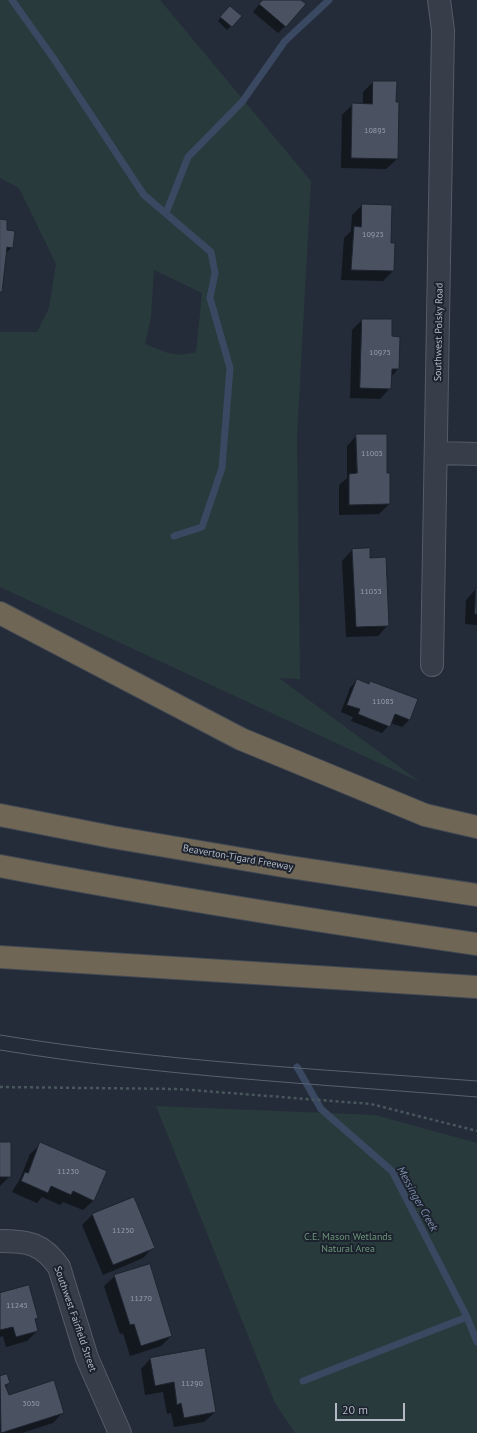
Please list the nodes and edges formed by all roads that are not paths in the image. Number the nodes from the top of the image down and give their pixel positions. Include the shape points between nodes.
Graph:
1 (438, 0) edge
2 (437, 453) junction
3 (477, 454) edge
4 (0, 613) edge
5 (432, 665) dead end
6 (0, 815) edge
7 (477, 828) edge
8 (0, 866) edge
9 (477, 895) edge
10 (477, 944) edge
11 (0, 957) edge
12 (477, 987) edge
13 (0, 1241) edge
14 (120, 1433) edge

1 - 2 street, Southwest Polsky Road via 443,30
2 - 3 street
2 - 5 street, Southwest Polsky Road
4 - 7 highway via 241,739 425,815
6 - 9 highway, Beaverton-Tigard Freeway via 283,866
8 - 10 highway via 114,888
11 - 12 highway
13 - 14 street, Southwest Fairfield Street via 21,1241 42,1248 59,1267 87,1358

